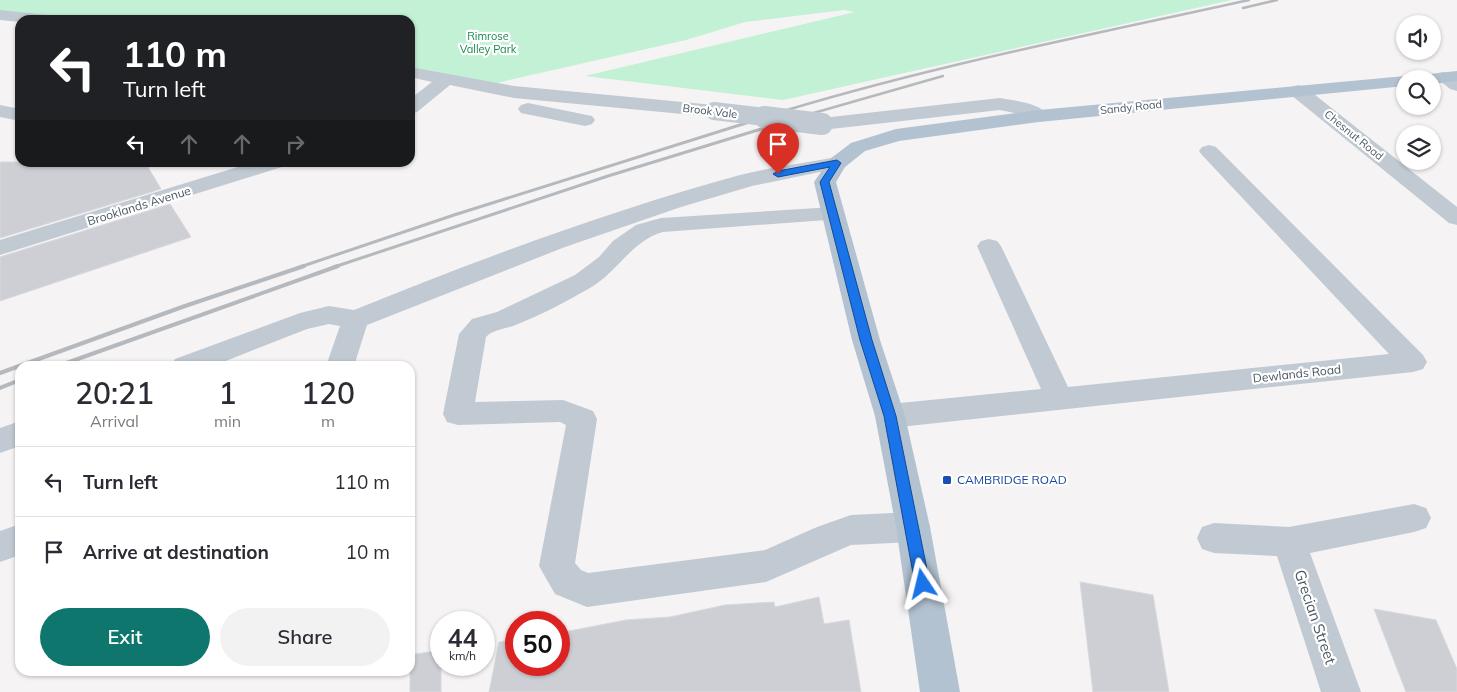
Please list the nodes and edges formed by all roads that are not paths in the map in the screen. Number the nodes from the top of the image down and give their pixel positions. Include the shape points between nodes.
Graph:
1 (0, 15) edge
2 (15, 17) edge
3 (415, 73) edge
4 (447, 79) junction
5 (1396, 82) edge
6 (483, 86) junction
7 (1298, 91) junction
8 (415, 104) edge
9 (0, 111) edge
10 (15, 114) edge
11 (1039, 116) junction
12 (585, 120) dead end
13 (1209, 151) dead end
14 (848, 155) junction
15 (253, 167) edge
16 (833, 214) junction
17 (1457, 218) edge
18 (989, 246) dead end
19 (0, 248) edge
20 (356, 319) junction
21 (198, 361) edge
22 (342, 361) edge
23 (1059, 398) junction
24 (890, 416) junction
25 (15, 435) edge
26 (0, 441) edge
27 (1414, 518) dead end
28 (913, 527) junction
29 (1214, 538) dead end
30 (15, 541) edge
31 (1289, 542) junction
32 (0, 548) edge
33 (933, 681) edge
34 (1341, 692) edge

1 - 2 street
3 - 4 street, Brook Vale
4 - 6 street, Brook Vale
4 - 8 street
5 - 7 main road, Sandy Road
6 - 11 street, Brook Vale, bridge via 514,92 822,124 1000,104 1025,109
6 - 12 street via 475,98
7 - 11 main road, Sandy Road
7 - 17 street, Chesnut Road
9 - 10 street
11 - 14 main road, Sandy Road via 896,136
13 - 23 street, Dewlands Road via 1413,362
14 - 16 main road via 825,182
14 - 20 street via 673,202 557,242
15 - 19 street, Brooklands Avenue
16 - 24 main road
16 - 28 street via 661,225 644,230 621,246 608,262 584,281 506,319 481,326 473,334 458,414 562,411 582,419 557,566 568,582 587,590 766,566 816,542 853,530
18 - 23 street
20 - 21 street via 329,315 300,322
20 - 22 street
23 - 24 street, Dewlands Road
24 - 28 main road
25 - 26 street
27 - 31 street
28 - 33 main road
29 - 31 street
30 - 32 street
31 - 34 street, Grecian Street

